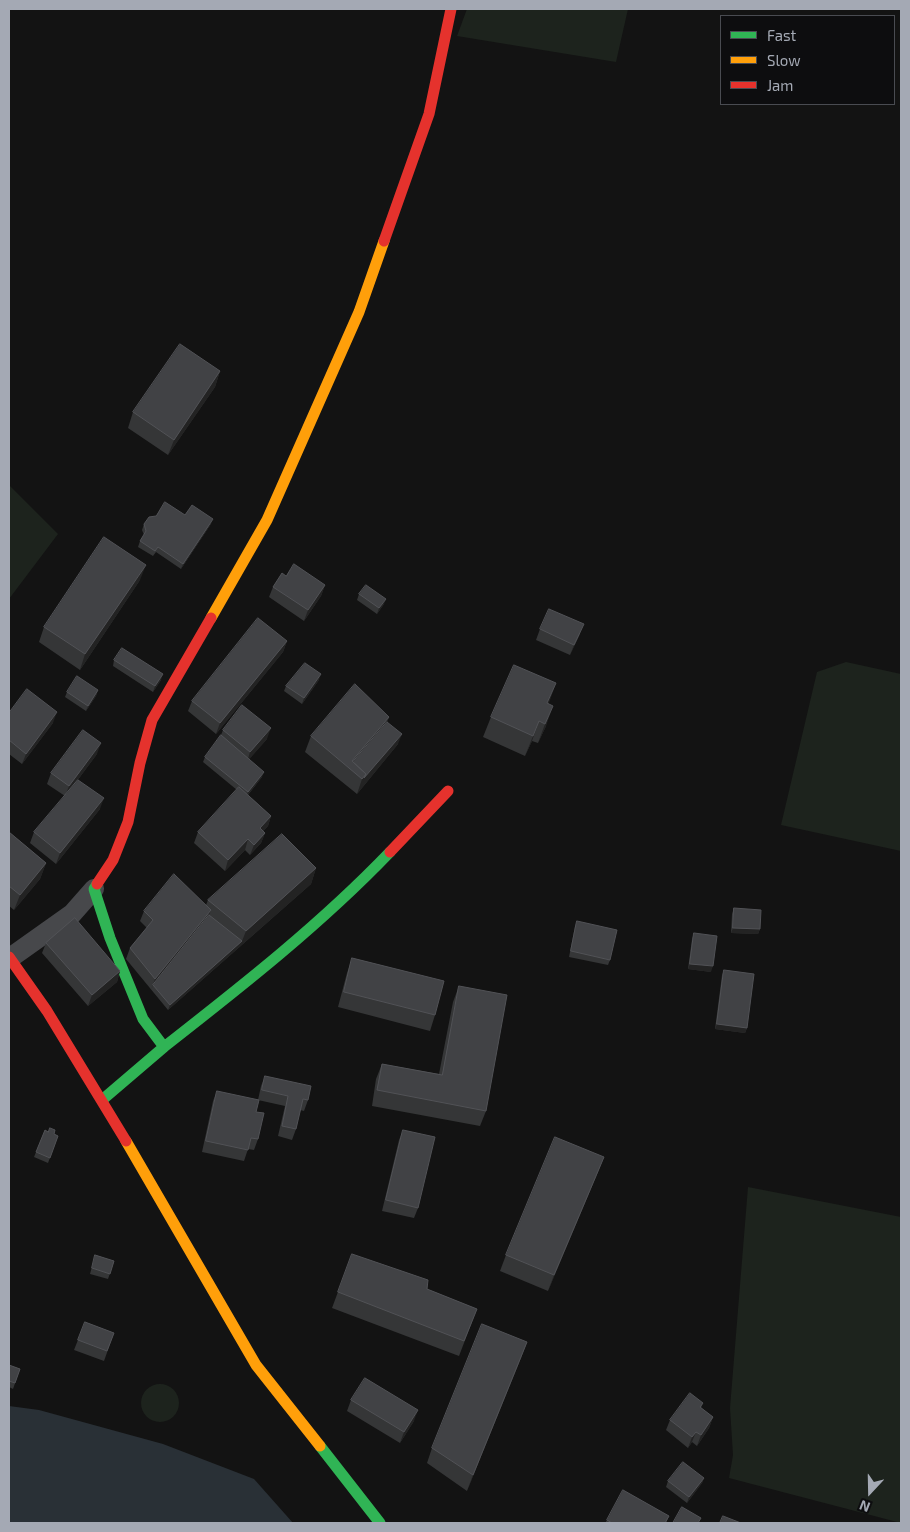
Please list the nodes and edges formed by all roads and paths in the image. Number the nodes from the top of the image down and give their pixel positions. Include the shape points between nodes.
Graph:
1 (451, 9) edge
2 (448, 791) dead end
3 (94, 889) junction
4 (10, 957) edge
5 (164, 1047) junction
6 (102, 1100) junction
7 (380, 1523) edge

1 - 3 street via 429,114 359,312 267,520 152,720 128,822 113,860
2 - 5 street via 351,893
3 - 4 street via 72,914
3 - 5 street via 143,1019
4 - 6 street
5 - 6 street
6 - 7 street via 256,1365

